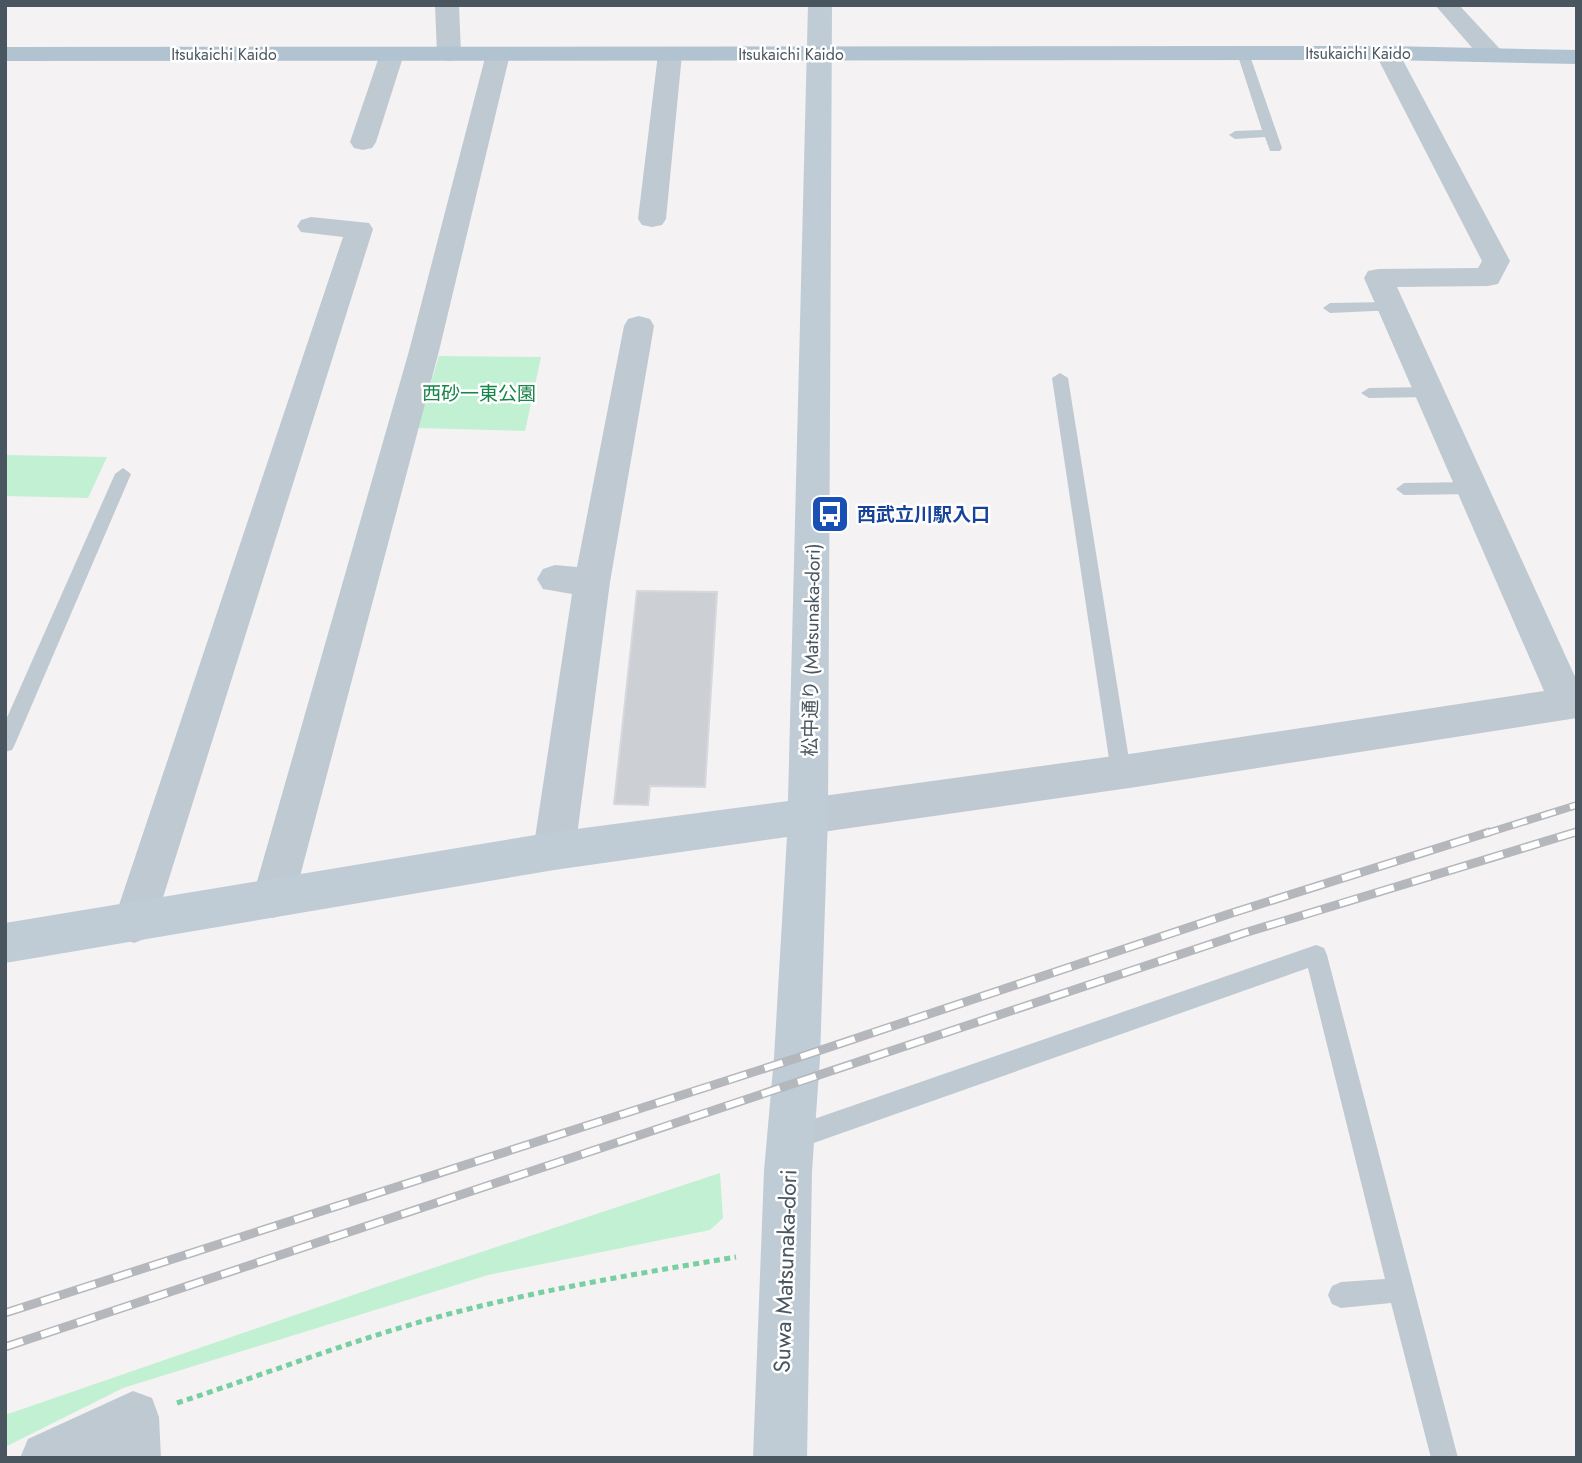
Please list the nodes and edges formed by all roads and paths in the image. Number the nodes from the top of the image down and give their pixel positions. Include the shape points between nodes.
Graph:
1 (447, 5) edge
2 (820, 5) edge
3 (1446, 5) edge
4 (1387, 53) junction
5 (1490, 53) junction
6 (5, 54) edge
7 (393, 54) junction
8 (449, 54) junction
9 (498, 54) junction
10 (670, 54) junction
11 (821, 54) junction
12 (1243, 54) junction
13 (1577, 57) edge
14 (1270, 133) junction
15 (1235, 135) dead end
16 (363, 142) dead end
17 (1275, 148) dead end
18 (652, 219) dead end
19 (311, 226) dead end
20 (1391, 307) junction
21 (1330, 309) dead end
22 (628, 344) dead end
23 (1059, 378) dead end
24 (1429, 392) junction
25 (1369, 393) dead end
26 (122, 474) dead end
27 (1472, 488) junction
28 (1404, 489) dead end
29 (555, 579) dead end
30 (592, 582) junction
31 (1573, 703) edge
32 (5, 744) edge
33 (1121, 772) junction
34 (808, 816) junction
35 (554, 851) junction
36 (273, 899) junction
37 (134, 923) junction
38 (5, 943) edge
39 (794, 1085) joint
40 (790, 1139) junction
41 (747, 1256) dead end
42 (1400, 1290) junction
43 (1341, 1295) dead end
44 (133, 1438) edge
45 (47, 1458) edge
46 (780, 1458) edge
47 (1445, 1458) edge

1 - 8 street
2 - 11 street, 松中通り (Matsunaka-dori)
3 - 5 street
4 - 5 main road, Itsukaichi Kaido
4 - 12 main road, Itsukaichi Kaido
4 - 20 street via 1496,261 1488,277 1378,278
5 - 13 main road, Itsukaichi Kaido
6 - 7 main road, Itsukaichi Kaido
7 - 8 main road, Itsukaichi Kaido
7 - 16 street
8 - 9 main road, Itsukaichi Kaido
9 - 10 main road, Itsukaichi Kaido
9 - 36 street via 424,351
10 - 11 main road, Itsukaichi Kaido
10 - 18 street
11 - 12 main road, Itsukaichi Kaido
11 - 34 street, 松中通り (Matsunaka-dori)
12 - 14 lane
14 - 15 lane
14 - 17 lane
19 - 37 street via 359,229
20 - 21 lane
20 - 24 street
22 - 30 street
23 - 33 lane
24 - 25 lane
24 - 27 street
26 - 32 lane
27 - 28 lane
27 - 31 street
29 - 30 street
30 - 35 street
31 - 33 street
33 - 34 street
34 - 35 street
34 - 39 street, 松中通り (Matsunaka-dori)
35 - 36 street
36 - 37 street
37 - 38 street
39 - 40 street, Suwa Matsunaka-dori
40 - 42 lane via 1316,955
40 - 46 street, Suwa Matsunaka-dori
41 - 44 path via 561,1287 433,1318 329,1350
42 - 43 lane
42 - 47 lane
44 - 45 street

